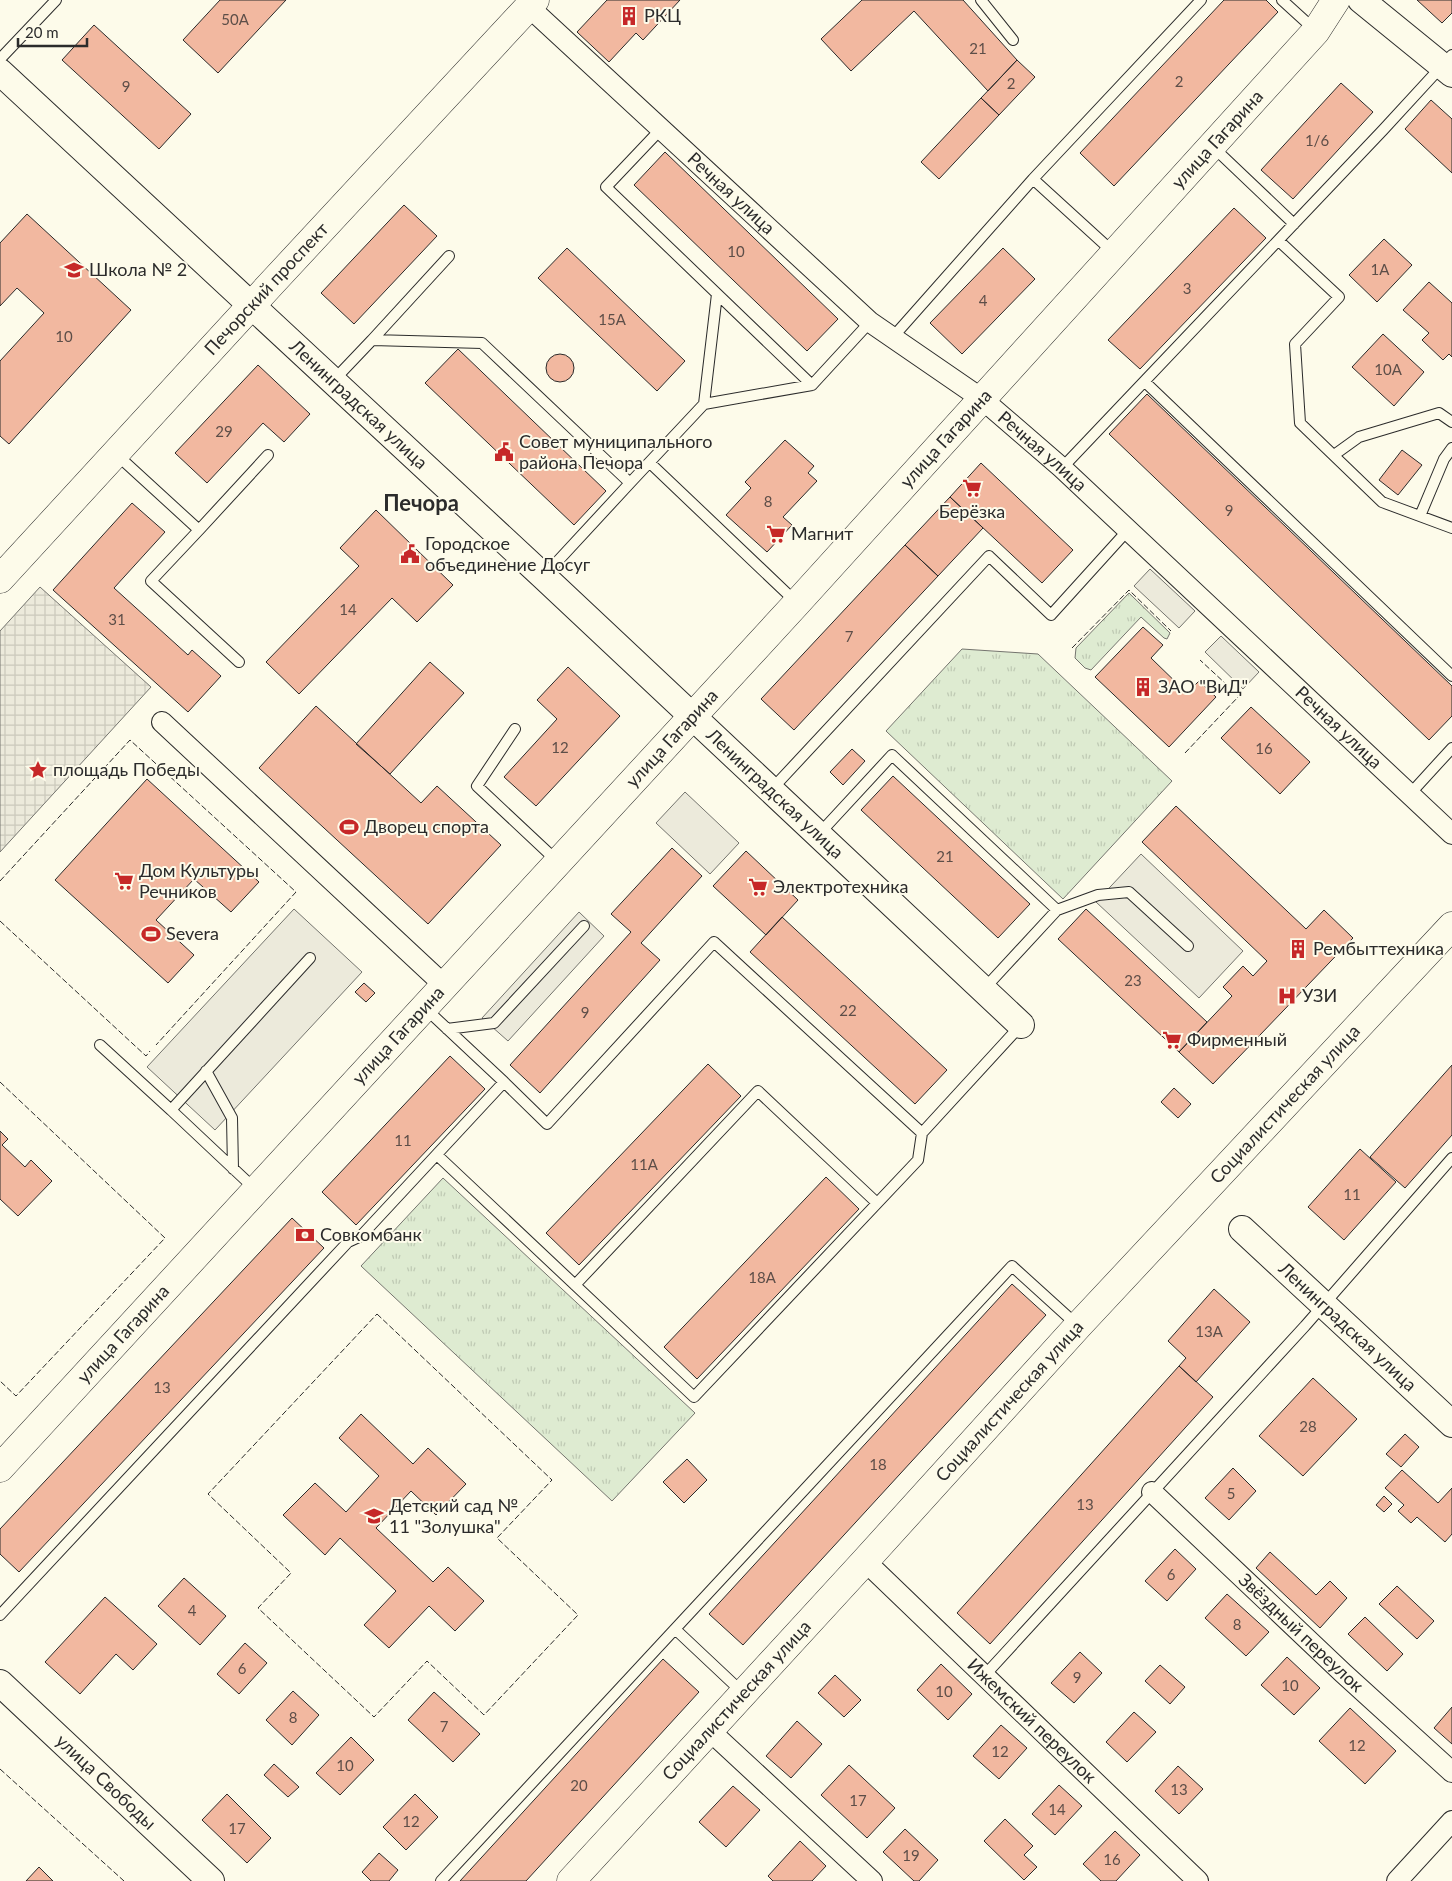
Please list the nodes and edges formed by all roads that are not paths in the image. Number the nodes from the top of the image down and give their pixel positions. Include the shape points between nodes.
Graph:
1 (56, 0) edge
2 (981, 0) edge
3 (1201, 0) edge
4 (1282, 0) edge
5 (1336, 0) edge
6 (1361, 0) edge
7 (532, 3) edge
8 (1316, 32) junction
9 (1013, 40) dead end
10 (0, 59) edge
11 (1449, 65) edge
12 (0, 72) edge
13 (662, 129) junction
14 (1212, 146) junction
15 (1033, 179) junction
16 (1294, 224) junction
17 (1279, 241) junction
18 (1114, 254) junction
19 (449, 256) dead end
20 (717, 294) junction
21 (252, 305) junction
22 (870, 322) junction
23 (893, 337) junction
24 (372, 340) junction
25 (334, 381) junction
26 (1145, 382) junction
27 (812, 385) junction
28 (982, 399) junction
29 (704, 404) junction
30 (1452, 422) edge
31 (1452, 448) edge
32 (115, 453) junction
33 (268, 455) dead end
34 (1334, 455) junction
35 (650, 463) junction
36 (1062, 468) junction
37 (630, 483) junction
38 (1420, 516) junction
39 (1452, 528) edge
40 (199, 530) junction
41 (1128, 530) junction
42 (544, 577) junction
43 (0, 580) edge
44 (797, 603) junction
45 (239, 662) dead end
46 (1452, 676) edge
47 (692, 716) junction
48 (162, 722) dead end
49 (515, 729) dead end
50 (1452, 748) edge
51 (771, 790) junction
52 (1410, 794) junction
53 (1452, 834) edge
54 (818, 835) junction
55 (558, 862) junction
56 (1057, 910) junction
57 (584, 926) dead end
58 (1452, 926) edge
59 (1188, 946) dead end
60 (310, 958) dead end
61 (444, 985) junction
62 (983, 990) junction
63 (424, 1007) junction
64 (1021, 1025) joint
65 (447, 1029) junction
66 (100, 1045) dead end
67 (206, 1071) junction
68 (504, 1082) junction
69 (171, 1110) junction
70 (922, 1133) junction
71 (437, 1155) junction
72 (1452, 1158) edge
73 (233, 1169) junction
74 (256, 1190) junction
75 (877, 1203) junction
76 (1242, 1229) dead end
77 (575, 1284) junction
78 (1324, 1304) junction
79 (1078, 1326) junction
80 (1452, 1424) edge
81 (0, 1468) edge
82 (1152, 1492) junction
83 (865, 1561) junction
84 (0, 1615) edge
85 (675, 1629) junction
86 (985, 1674) junction
87 (0, 1683) edge
88 (743, 1693) junction
89 (709, 1730) junction
90 (1452, 1772) edge
91 (1452, 1821) edge
92 (211, 1881) edge
93 (442, 1881) edge
94 (571, 1881) edge
95 (872, 1881) edge
96 (1198, 1881) edge
97 (1397, 1881) edge

1 - 10 lane
2 - 9 lane
3 - 15 lane
4 - 8 lane
5 - 8 main road, улица Гагарина
6 - 11 street
7 - 13 street, Речная улица
7 - 21 main road, Печорский проспект
8 - 14 main road, улица Гагарина
11 - 16 lane
12 - 21 street, Ленинградская улица
13 - 20 lane via 606,187
13 - 22 street, Речная улица
14 - 16 lane
14 - 18 main road, улица Гагарина
15 - 18 lane
15 - 23 lane
16 - 17 lane
17 - 26 lane
17 - 34 lane via 1339,297 1295,344 1300,423
18 - 28 main road, улица Гагарина
19 - 24 lane
20 - 27 lane
20 - 29 lane
21 - 25 street, Ленинградская улица
21 - 32 main road, Печорский проспект
22 - 23 street, Речная улица
22 - 27 lane
23 - 28 street, Речная улица
24 - 25 lane
24 - 37 lane via 482,343
25 - 42 street, Ленинградская улица
26 - 36 lane
26 - 46 lane
27 - 29 lane
28 - 36 street, Речная улица
28 - 44 main road, улица Гагарина
29 - 35 lane
30 - 34 lane via 1439,413 1359,437
31 - 38 lane via 1444,459
32 - 40 lane
32 - 43 main road, Печорский проспект
33 - 40 lane
34 - 38 lane via 1382,502
35 - 37 lane
35 - 44 lane
36 - 41 street, Речная улица
37 - 42 lane
38 - 39 lane
40 - 45 lane via 151,581
41 - 51 lane via 1051,615 989,556
41 - 52 street, Речная улица
42 - 47 street, Ленинградская улица
44 - 47 main road, улица Гагарина
47 - 51 street, Ленинградская улица
47 - 55 main road, улица Гагарина
48 - 61 street
49 - 55 lane via 477,786
50 - 52 lane
51 - 54 street, Ленинградская улица
52 - 53 street, Речная улица
54 - 56 lane via 892,755
54 - 62 street, Ленинградская улица
55 - 61 main road, улица Гагарина
56 - 59 lane via 1098,895 1129,892
56 - 62 lane
57 - 65 lane via 494,1023
58 - 79 main road, Социалистическая улица
60 - 67 lane
61 - 63 main road, улица Гагарина
62 - 64 street, Ленинградская улица
63 - 65 lane
63 - 74 main road, улица Гагарина
64 - 70 lane
65 - 68 lane
66 - 69 lane
67 - 69 lane
67 - 73 lane via 232,1118
68 - 70 lane via 547,1124 714,942
68 - 71 lane
69 - 73 lane
70 - 75 lane via 918,1160
71 - 77 lane
71 - 84 lane via 361,1236 348,1242
72 - 78 lane
73 - 74 lane
74 - 81 main road, улица Гагарина
75 - 77 lane via 758,1092
75 - 77 lane via 694,1397
76 - 78 street, Ленинградская улица
78 - 80 street, Ленинградская улица
78 - 82 lane
79 - 83 main road, Социалистическая улица
79 - 85 lane via 1012,1266
82 - 86 lane
82 - 90 street, Звёздный переулок
83 - 86 street, Ижемский переулок
83 - 88 main road, Социалистическая улица
85 - 88 lane
85 - 93 lane
86 - 96 street, Ижемский переулок
87 - 92 street, улица Свободы
88 - 89 main road, Социалистическая улица
89 - 94 main road, Социалистическая улица
89 - 95 street
91 - 97 street

